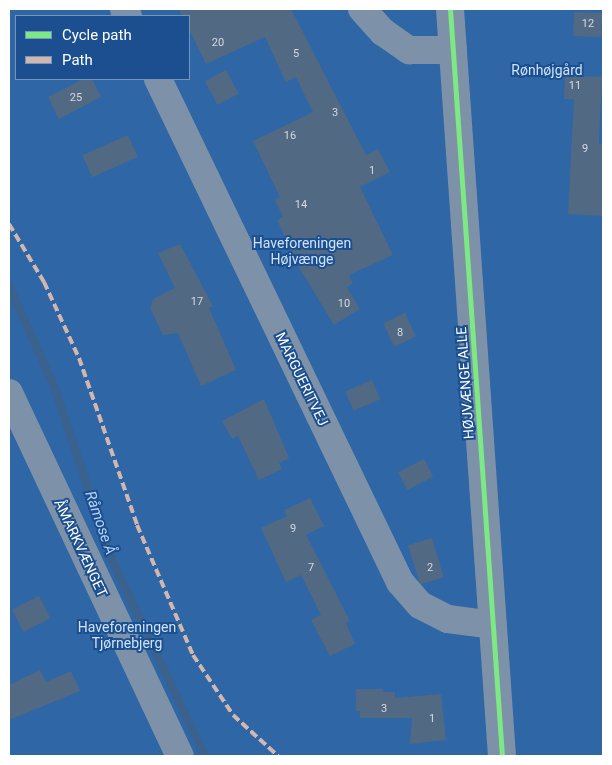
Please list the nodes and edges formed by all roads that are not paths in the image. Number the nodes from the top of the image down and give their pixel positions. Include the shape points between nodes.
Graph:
1 (362, 9) edge
2 (450, 9) edge
3 (453, 50) junction
4 (158, 80) edge
5 (9, 393) edge
6 (493, 625) junction
7 (180, 756) edge
8 (502, 756) edge

1 - 3 street via 383,32 409,50
2 - 3 street, HØJVÆNGE ALLE
3 - 6 street, HØJVÆNGE ALLE
4 - 6 street, MARGUERITVEJ via 400,582 420,605 448,619
5 - 7 street, ÅMARKVÆNGET
6 - 8 street, HØJVÆNGE ALLE

